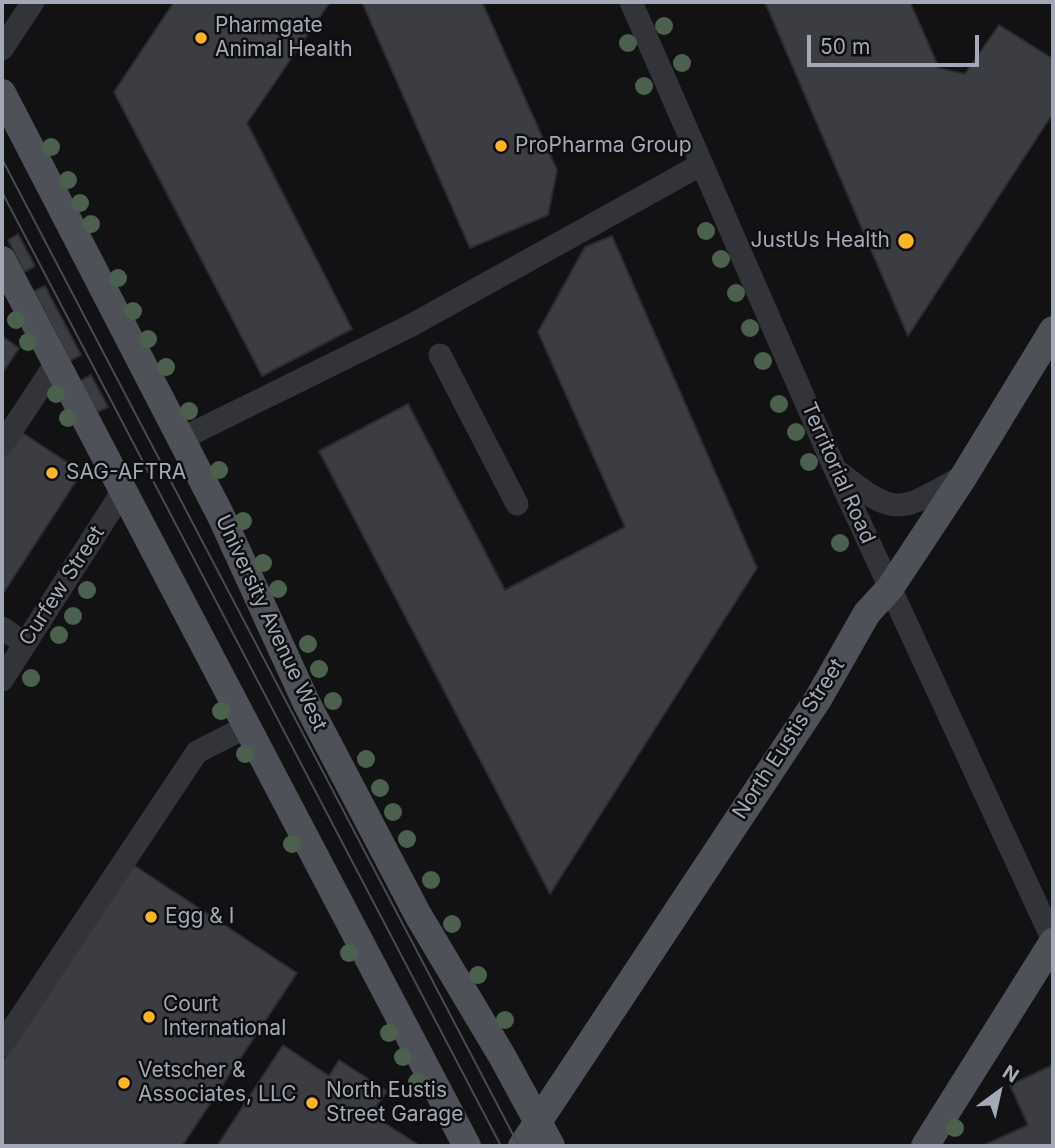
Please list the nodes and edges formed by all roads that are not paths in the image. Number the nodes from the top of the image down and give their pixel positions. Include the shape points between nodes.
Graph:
1 (33, 2) edge
2 (631, 2) edge
3 (2, 49) edge
4 (2, 93) edge
5 (702, 164) junction
6 (2, 260) edge
7 (1053, 330) edge
8 (440, 355) dead end
9 (56, 363) junction
10 (181, 439) junction
11 (2, 444) edge
12 (835, 469) junction
13 (964, 476) junction
14 (123, 491) junction
15 (517, 504) dead end
16 (890, 588) junction
17 (2, 628) edge
18 (25, 644) junction
19 (2, 680) edge
20 (246, 727) junction
21 (1053, 941) edge
22 (2, 1045) edge
23 (544, 1135) edge
24 (467, 1146) edge
25 (522, 1146) edge
26 (925, 1146) edge

1 - 3 street
2 - 5 street, Territorial Road
4 - 10 main road, University Avenue West
5 - 10 street via 410,326
5 - 12 street, Territorial Road
6 - 9 main road
7 - 13 main road, North Eustis Street
8 - 15 street
9 - 11 street
9 - 14 main road
10 - 23 main road, University Avenue West via 312,714 418,915
12 - 13 street via 876,500 898,506 910,505
12 - 16 street, Territorial Road
13 - 16 main road, North Eustis Street
14 - 18 street, Curfew Street
14 - 20 main road
16 - 21 street, Territorial Road
16 - 23 main road, North Eustis Street via 867,613 818,699
17 - 18 street
18 - 19 street, Curfew Street
20 - 22 street via 197,752
20 - 24 main road
21 - 26 main road
23 - 25 main road, North Eustis Street

